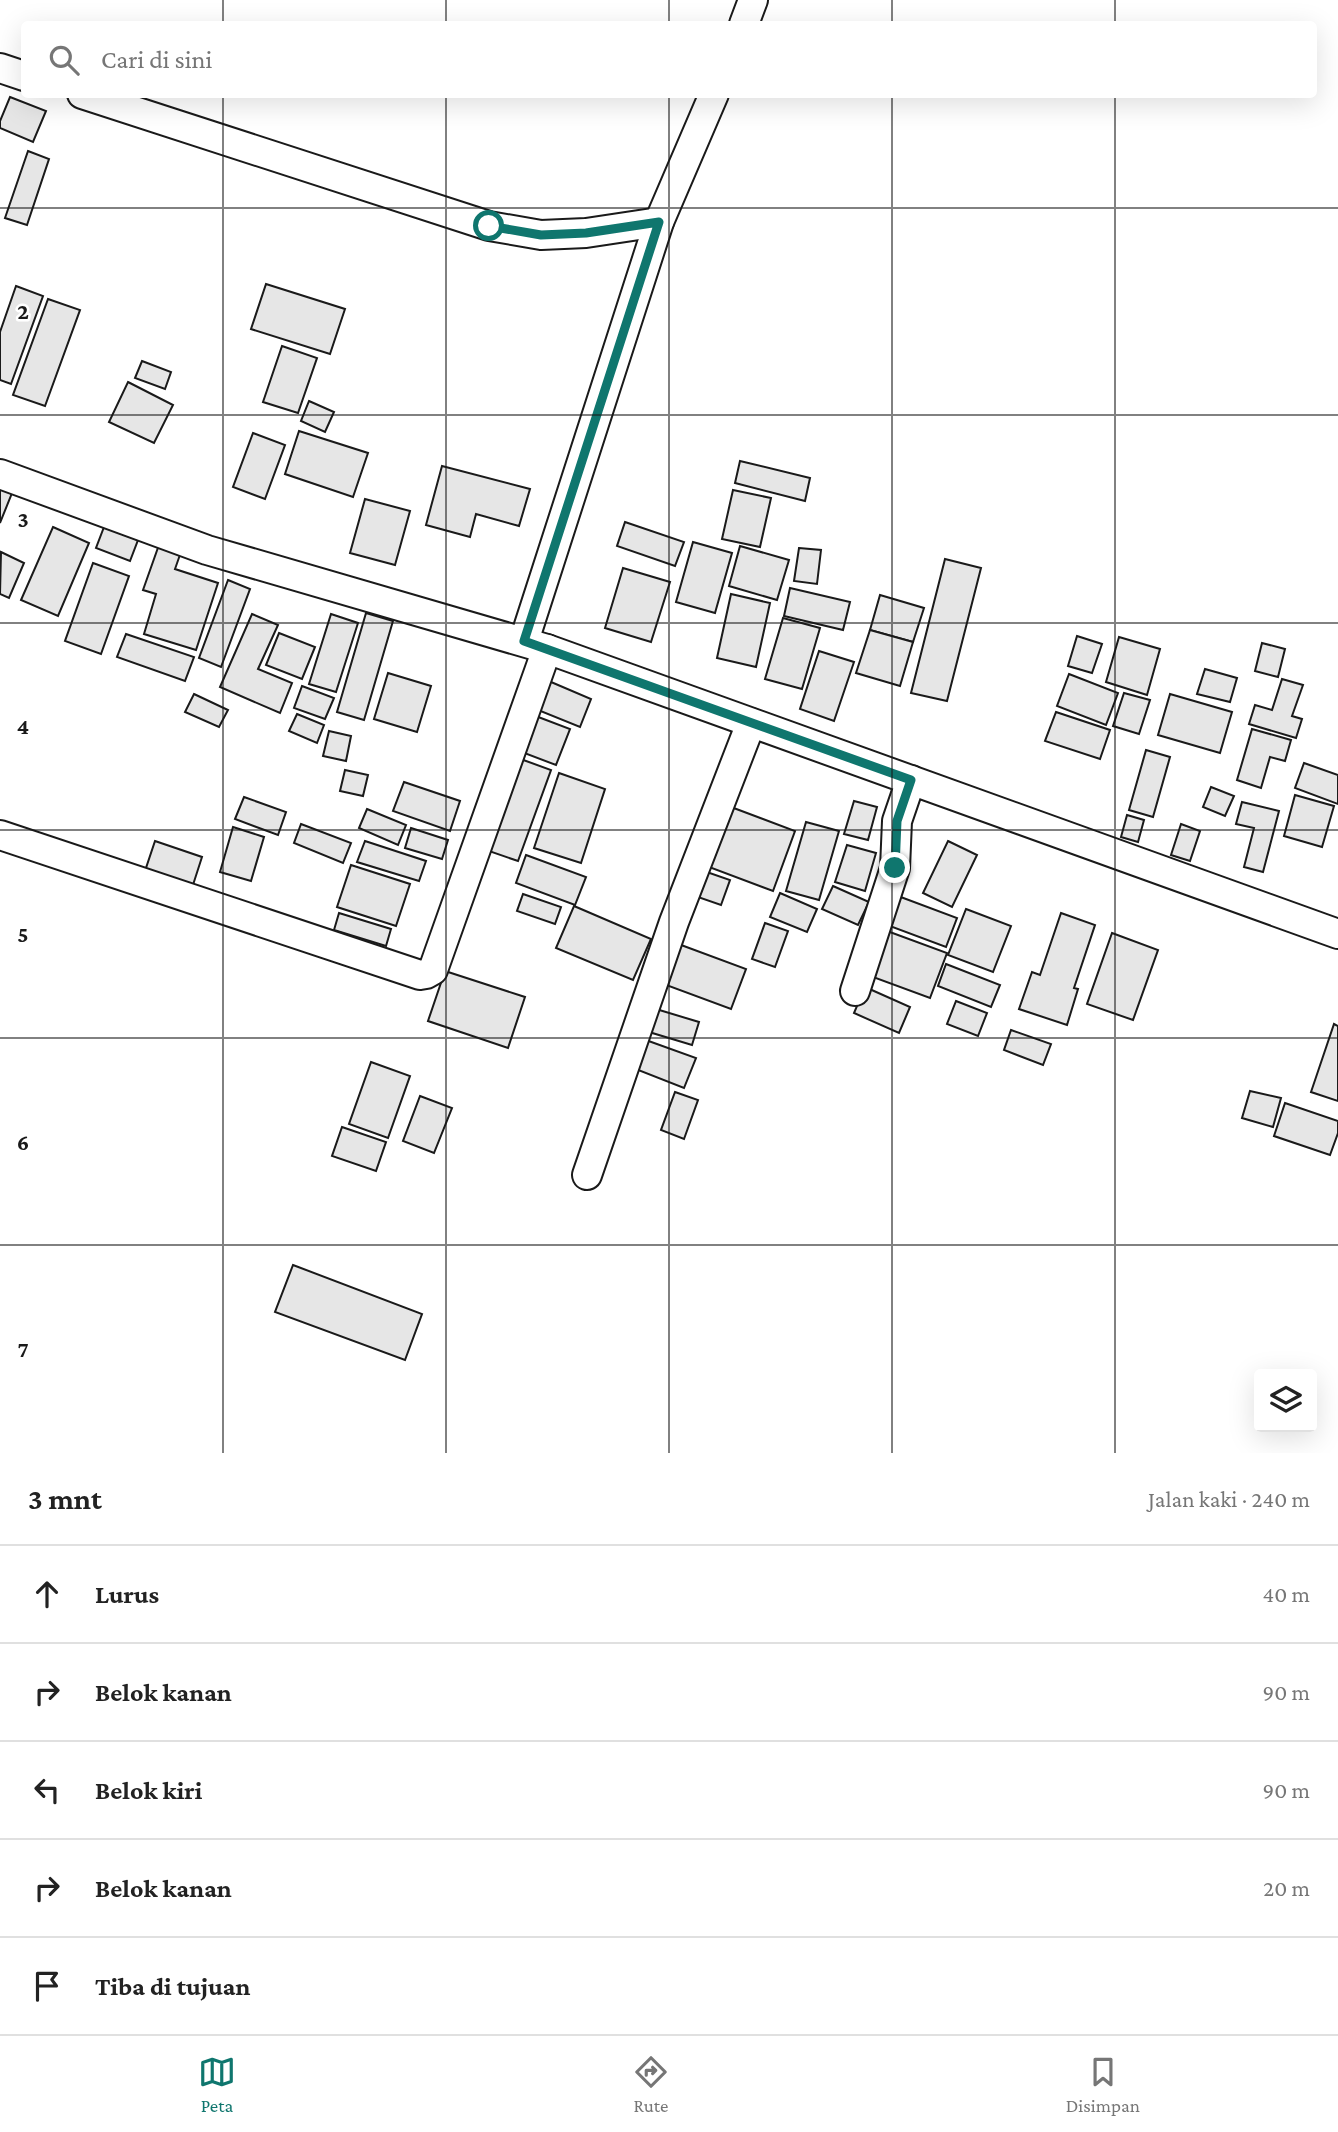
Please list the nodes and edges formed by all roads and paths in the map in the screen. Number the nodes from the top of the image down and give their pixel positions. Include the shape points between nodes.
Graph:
1 (753, 0) edge
2 (745, 21) edge
3 (0, 68) edge
4 (21, 75) edge
5 (94, 98) edge
6 (712, 98) edge
7 (659, 222) junction
8 (0, 474) edge
9 (536, 645) junction
10 (751, 723) junction
11 (911, 780) junction
12 (0, 835) edge
13 (1338, 934) edge
14 (855, 991) dead end
15 (587, 1175) dead end

1 - 2 street
3 - 4 street
5 - 7 street via 489,226 541,235
6 - 7 street
7 - 9 street
8 - 9 street via 207,550
9 - 10 street
9 - 12 street via 433,970 426,974
10 - 11 street
10 - 15 street via 674,922
11 - 13 street
11 - 14 street via 897,821 895,868

